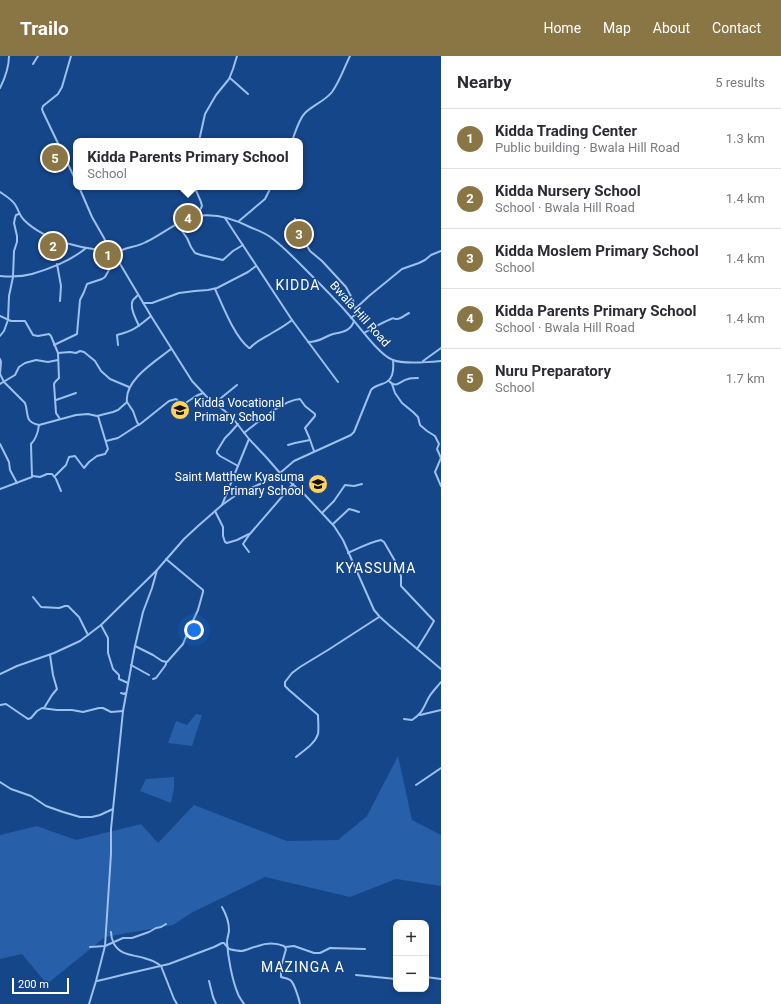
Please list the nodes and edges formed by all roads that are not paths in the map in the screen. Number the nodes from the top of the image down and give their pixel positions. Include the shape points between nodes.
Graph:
1 (9, 56) edge
2 (38, 56) edge
3 (71, 56) edge
4 (237, 56) edge
5 (350, 56) edge
6 (33, 64) dead end
7 (230, 78) junction
8 (0, 88) edge
9 (248, 94) dead end
10 (200, 138) edge
11 (293, 138) edge
12 (73, 175) edge
13 (80, 190) edge
14 (196, 190) edge
15 (270, 190) edge
16 (0, 192) edge
17 (19, 214) junction
18 (197, 216) junction
19 (224, 217) junction
20 (296, 219) dead end
21 (239, 221) junction
22 (177, 224) junction
23 (243, 245) junction
24 (86, 248) junction
25 (110, 251) junction
26 (441, 251) edge
27 (118, 260) junction
28 (58, 264) junction
29 (256, 266) junction
30 (0, 276) edge
31 (13, 277) junction
32 (214, 289) junction
33 (138, 295) junction
34 (60, 301) dead end
35 (143, 303) junction
36 (355, 308) junction
37 (409, 313) dead end
38 (0, 316) edge
39 (151, 316) junction
40 (352, 318) junction
41 (8, 320) junction
42 (292, 320) junction
43 (354, 321) junction
44 (139, 326) junction
45 (364, 333) junction
46 (0, 336) edge
47 (308, 342) junction
48 (54, 345) junction
49 (118, 346) dead end
50 (441, 348) edge
51 (171, 349) junction
52 (58, 353) junction
53 (0, 359) edge
54 (58, 360) junction
55 (392, 360) junction
56 (441, 361) edge
57 (422, 362) junction
58 (0, 374) edge
59 (418, 378) dead end
60 (389, 381) junction
61 (4, 382) junction
62 (338, 382) dead end
63 (0, 384) edge
64 (392, 384) junction
65 (237, 385) dead end
66 (130, 387) junction
67 (76, 393) dead end
68 (203, 393) junction
69 (56, 400) junction
70 (127, 402) junction
71 (216, 404) junction
72 (98, 416) junction
73 (60, 419) junction
74 (238, 424) junction
75 (39, 425) junction
76 (138, 425) junction
77 (244, 433) junction
78 (249, 439) junction
79 (310, 440) junction
80 (106, 441) junction
81 (0, 444) edge
82 (288, 446) dead end
83 (314, 451) junction
84 (238, 466) junction
85 (280, 472) junction
86 (33, 476) junction
87 (55, 476) junction
88 (17, 483) junction
89 (293, 484) junction
90 (362, 484) dead end
91 (441, 486) edge
92 (0, 489) edge
93 (61, 491) dead end
94 (222, 505) junction
95 (215, 511) junction
96 (359, 512) dead end
97 (322, 513) junction
98 (333, 524) junction
99 (250, 533) junction
100 (249, 552) dead end
101 (348, 553) junction
102 (166, 559) junction
103 (157, 570) junction
104 (33, 597) dead end
105 (380, 617) junction
106 (101, 625) junction
107 (88, 635) junction
108 (135, 646) junction
109 (417, 649) junction
110 (50, 654) junction
111 (165, 661) junction
112 (131, 665) junction
113 (441, 669) edge
114 (0, 674) edge
115 (149, 676) dead end
116 (153, 679) dead end
117 (441, 682) edge
118 (128, 683) junction
119 (126, 692) junction
120 (121, 693) dead end
121 (0, 705) edge
122 (44, 708) junction
123 (441, 710) edge
124 (123, 711) junction
125 (419, 716) junction
126 (404, 719) dead end
127 (296, 757) dead end
128 (441, 768) edge
129 (0, 782) edge
130 (416, 785) dead end
131 (113, 809) junction
132 (222, 906) dead end
133 (166, 924) dead end
134 (111, 932) dead end
135 (114, 942) junction
136 (105, 946) junction
137 (90, 947) dead end
138 (285, 947) junction
139 (365, 949) dead end
140 (229, 950) junction
141 (161, 966) junction
142 (356, 975) dead end
143 (429, 977) edge
144 (393, 979) edge
145 (441, 979) edge
146 (96, 981) junction
147 (209, 981) dead end
148 (89, 1004) edge
149 (177, 1004) edge
150 (216, 1004) edge
151 (244, 1004) edge
152 (300, 1004) edge

1 - 8 street via 7,72
2 - 6 street
3 - 12 street via 62,87 42,109
4 - 7 street
5 - 11 street via 334,88 303,116
7 - 9 street
7 - 10 street via 205,114
13 - 25 street
14 - 18 street via 202,206
15 - 21 street via 265,199
16 - 17 street, Bwala Hill Road via 12,200
17 - 24 street, Bwala Hill Road via 32,227 53,238
17 - 31 street via 16,215 14,223 17,242
18 - 19 street, Bwala Hill Road
18 - 22 street, Bwala Hill Road
19 - 21 street, Bwala Hill Road
19 - 23 street
20 - 36 street via 294,220 301,236 310,251 346,286
21 - 40 street, Bwala Hill Road via 273,239 331,294
22 - 23 street via 195,253 201,255 223,260
22 - 25 street, Bwala Hill Road via 146,242
23 - 29 street
24 - 25 street, Bwala Hill Road
24 - 28 street
25 - 27 street
26 - 36 street via 402,269
27 - 33 street
27 - 48 street via 105,277 87,284 80,300 78,334
28 - 31 street via 31,274
28 - 34 street
29 - 32 street
29 - 42 street
30 - 31 street
31 - 41 street
32 - 35 street via 179,293 152,303
32 - 42 street via 228,320 249,348
33 - 35 street
33 - 44 street via 132,303 132,310
35 - 39 street
36 - 40 street via 356,314
37 - 45 street via 377,325
38 - 41 street
39 - 44 street
39 - 51 street
40 - 43 street, Bwala Hill Road
41 - 46 street
41 - 48 street via 25,321 36,335 51,335
42 - 47 street
43 - 45 street, Bwala Hill Road
43 - 47 street via 352,326 342,333
44 - 49 street via 130,332 117,335
45 - 55 street, Bwala Hill Road
47 - 62 street
48 - 52 street
50 - 57 street
51 - 66 street via 144,370
51 - 68 street
52 - 54 street
52 - 66 street via 82,351 95,361 110,379
53 - 58 street
54 - 61 street via 31,360 19,367 16,375
54 - 69 street via 59,378 54,384
55 - 57 street
55 - 60 street, Bwala Hill Road via 393,373
56 - 57 street
58 - 61 street
59 - 64 street
60 - 64 street
60 - 83 street via 371,390 351,435
61 - 63 street
61 - 75 street via 25,403 28,419
64 - 91 street via 402,403 418,417 420,425 435,436 439,444 437,449 441,458 435,472
65 - 71 street
66 - 70 street
67 - 69 street
68 - 71 street
68 - 76 street via 184,404 173,399
69 - 73 street via 56,413
70 - 72 street via 118,410
70 - 76 street
71 - 74 street
72 - 73 street via 76,414
72 - 80 street
73 - 75 street
74 - 77 street
74 - 84 street via 224,438 217,453
75 - 86 street via 36,439 30,444
76 - 80 street via 118,438
77 - 78 street
77 - 79 street via 276,409 299,399 315,414 305,428
78 - 84 street
78 - 85 street
79 - 82 street
79 - 83 street
80 - 87 street via 108,449 105,454 97,456 84,468 75,456 69,457 66,465
81 - 88 street
83 - 85 street via 294,460
84 - 94 street
85 - 89 street
85 - 94 street via 239,493
86 - 87 street
86 - 88 street
87 - 93 street
88 - 92 street
89 - 97 street
89 - 99 street
90 - 97 street via 345,484
94 - 95 street
95 - 99 street via 223,526 225,542 237,540
95 - 102 street
96 - 98 street via 350,509
97 - 98 street
98 - 101 street
99 - 100 street via 244,544
101 - 105 street via 372,606
101 - 109 street via 379,540 384,542 401,576 401,586 434,621
102 - 103 street
102 - 111 street via 203,592 183,644 167,662
103 - 106 street
103 - 108 street
104 - 107 street via 41,608 68,606 79,617
105 - 109 street
105 - 127 street via 300,667 285,682 288,690 318,715 317,737
106 - 107 street
106 - 118 street via 108,638 108,653 113,669 119,675 118,679
107 - 110 street
108 - 111 street
108 - 112 street
109 - 113 street
110 - 114 street
110 - 122 street via 57,689
111 - 116 street via 165,666
112 - 115 street
112 - 118 street
117 - 125 street via 428,698
118 - 119 street
119 - 120 street
119 - 124 street
121 - 122 street via 6,704 28,719
122 - 124 street via 83,712 99,708 111,712
123 - 125 street
124 - 131 street
125 - 126 street via 412,720
128 - 130 street
129 - 131 street via 46,806 80,817 92,817
131 - 136 street
132 - 140 street via 228,923
133 - 135 street via 132,938
134 - 135 street
135 - 136 street
135 - 141 street via 117,949 124,954 136,955
136 - 137 street
136 - 146 street
138 - 139 street via 294,946 314,953 330,948
138 - 140 street via 272,944 242,951
138 - 152 street via 281,975 294,983
140 - 141 street via 222,943
140 - 151 street via 238,994
141 - 146 street
141 - 149 street
142 - 144 street
143 - 145 street
146 - 148 street
147 - 150 street

